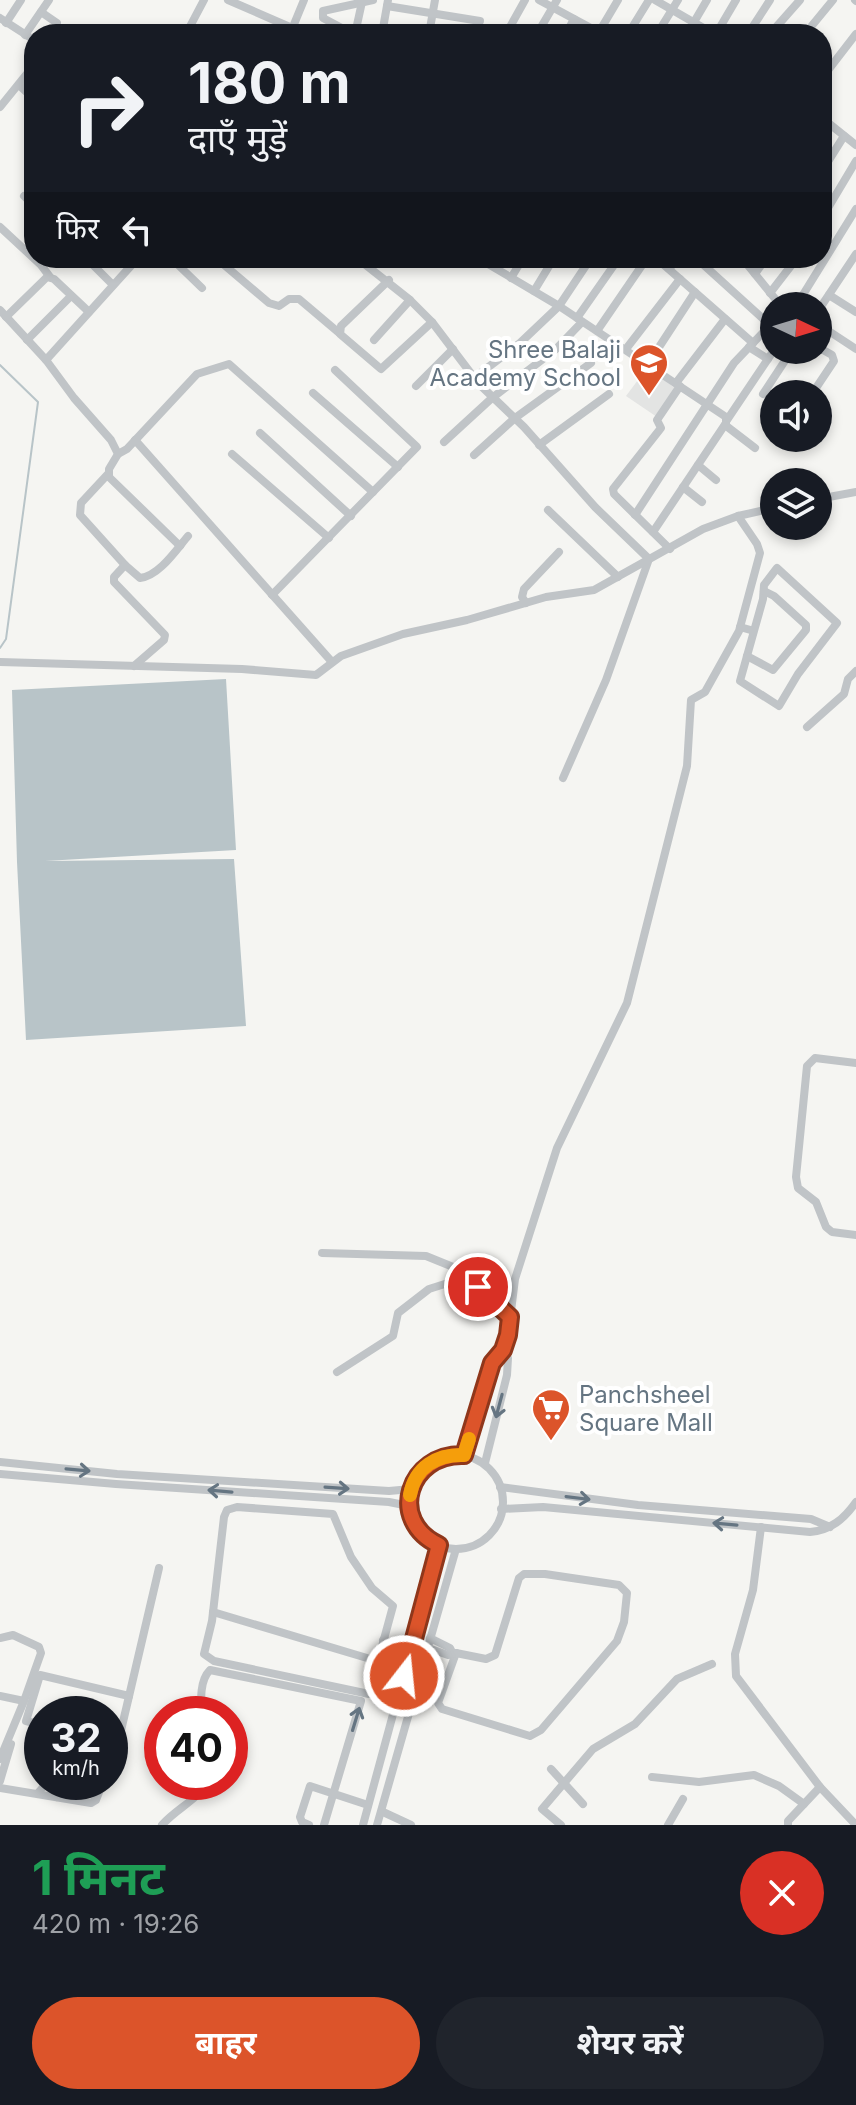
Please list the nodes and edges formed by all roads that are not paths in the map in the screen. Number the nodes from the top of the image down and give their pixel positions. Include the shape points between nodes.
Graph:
1 (21, 0) edge
2 (49, 0) edge
3 (204, 0) edge
4 (228, 0) edge
5 (304, 0) edge
6 (373, 0) edge
7 (435, 0) edge
8 (525, 0) edge
9 (539, 0) edge
10 (618, 0) edge
11 (649, 0) edge
12 (655, 0) edge
13 (678, 0) edge
14 (707, 0) edge
15 (736, 0) edge
16 (770, 0) edge
17 (800, 0) edge
18 (833, 0) edge
19 (362, 2) edge
20 (388, 3) edge
21 (555, 4) edge
22 (672, 10) junction
23 (41, 12) junction
24 (433, 14) junction
25 (574, 19) junction
26 (3, 21) edge
27 (480, 21) dead end
28 (693, 23) joint
29 (33, 24) edge
30 (57, 24) edge
31 (191, 24) edge
32 (277, 24) edge
33 (294, 24) edge
34 (332, 24) edge
35 (356, 24) edge
36 (384, 24) edge
37 (432, 24) edge
38 (514, 24) edge
39 (543, 24) edge
40 (571, 24) edge
41 (583, 24) edge
42 (603, 24) edge
43 (634, 24) edge
44 (663, 24) edge
45 (721, 24) edge
46 (754, 24) edge
47 (779, 24) edge
48 (813, 24) edge
49 (24, 34) edge
50 (856, 34) edge
51 (832, 65) edge
52 (24, 78) edge
53 (19, 85) junction
54 (24, 89) edge
55 (0, 107) edge
56 (832, 126) edge
57 (844, 136) junction
58 (856, 145) edge
59 (832, 155) edge
60 (856, 161) edge
61 (832, 201) edge
62 (856, 209) edge
63 (0, 227) edge
64 (832, 248) edge
65 (24, 249) edge
66 (856, 254) edge
67 (43, 268) edge
68 (96, 268) edge
69 (125, 268) edge
70 (181, 268) edge
71 (228, 268) edge
72 (376, 268) edge
73 (499, 268) edge
74 (517, 268) edge
75 (548, 268) edge
76 (584, 268) edge
77 (613, 268) edge
78 (640, 268) edge
79 (708, 268) edge
80 (750, 268) edge
81 (759, 268) edge
82 (789, 268) edge
83 (820, 268) edge
84 (669, 269) edge
85 (755, 274) junction
86 (50, 277) junction
87 (511, 278) junction
88 (680, 279) junction
89 (389, 280) junction
90 (113, 285) junction
91 (202, 288) dead end
92 (534, 291) junction
93 (695, 292) junction
94 (769, 292) edge
95 (771, 292) edge
96 (805, 292) edge
97 (831, 292) edge
98 (71, 296) junction
99 (832, 297) edge
100 (856, 297) edge
101 (410, 300) junction
102 (559, 306) junction
103 (853, 310) edge
104 (760, 311) edge
105 (89, 312) junction
106 (3, 314) edge
107 (725, 319) junction
108 (580, 320) junction
109 (432, 322) junction
110 (597, 331) junction
111 (338, 332) junction
112 (832, 333) edge
113 (760, 336) edge
114 (27, 340) junction
115 (374, 340) dead end
116 (751, 345) junction
117 (453, 349) junction
118 (626, 349) junction
119 (856, 349) edge
120 (760, 352) edge
121 (46, 360) junction
122 (591, 363) dead end
123 (648, 364) junction
124 (765, 364) edge
125 (335, 370) dead end
126 (474, 378) junction
127 (678, 385) junction
128 (416, 386) dead end
129 (313, 393) dead end
130 (609, 394) dead end
131 (492, 398) junction
132 (706, 404) junction
133 (515, 418) junction
134 (726, 422) junction
135 (260, 433) dead end
136 (135, 440) junction
137 (444, 442) dead end
138 (539, 445) junction
139 (755, 448) dead end
140 (118, 454) junction
141 (232, 454) dead end
142 (474, 455) dead end
143 (698, 465) junction
144 (398, 467) junction
145 (108, 474) junction
146 (716, 480) dead end
147 (683, 487) junction
148 (373, 492) junction
149 (856, 492) edge
150 (832, 496) edge
151 (702, 502) dead end
152 (548, 510) dead end
153 (760, 511) edge
154 (635, 515) junction
155 (351, 516) junction
156 (738, 516) junction
157 (653, 532) junction
158 (188, 536) dead end
159 (329, 538) junction
160 (180, 546) junction
161 (670, 549) junction
162 (559, 552) dead end
163 (649, 559) junction
164 (125, 565) junction
165 (618, 577) junction
166 (764, 591) junction
167 (272, 595) junction
168 (526, 603) junction
169 (740, 627) junction
170 (754, 631) junction
171 (747, 656) junction
172 (0, 662) edge
173 (332, 662) junction
174 (133, 666) junction
175 (856, 671) edge
176 (807, 727) dead end
177 (563, 778) dead end
178 (856, 1063) edge
179 (856, 1235) edge
180 (322, 1253) dead end
181 (478, 1287) junction
182 (510, 1317) junction
183 (503, 1350) junction
184 (337, 1372) dead end
185 (464, 1455) junction
186 (0, 1462) edge
187 (485, 1463) junction
188 (0, 1474) edge
189 (250, 1482) junction
190 (500, 1487) junction
191 (411, 1489) junction
192 (248, 1494) junction
193 (545, 1494) junction
194 (271, 1495) junction
195 (856, 1502) edge
196 (409, 1506) junction
197 (543, 1507) junction
198 (501, 1509) junction
199 (270, 1510) junction
200 (752, 1515) junction
201 (751, 1526) junction
202 (761, 1527) junction
203 (830, 1527) junction
204 (439, 1545) junction
205 (456, 1549) junction
206 (159, 1568) dead end
207 (213, 1612) junction
208 (0, 1638) edge
209 (383, 1640) junction
210 (429, 1643) junction
211 (411, 1649) junction
212 (454, 1653) junction
213 (712, 1664) dead end
214 (376, 1665) junction
215 (404, 1676) junction
216 (0, 1696) edge
217 (26, 1696) edge
218 (34, 1696) edge
219 (129, 1696) junction
220 (202, 1696) edge
221 (128, 1700) edge
222 (24, 1701) joint
223 (24, 1725) edge
224 (0, 1759) edge
225 (551, 1769) dead end
226 (652, 1777) dead end
227 (0, 1781) edge
228 (564, 1783) junction
229 (820, 1787) junction
230 (0, 1788) edge
231 (24, 1791) edge
232 (333, 1794) junction
233 (683, 1799) dead end
234 (74, 1800) edge
235 (96, 1800) edge
236 (194, 1800) edge
237 (583, 1804) dead end
238 (804, 1804) junction
239 (368, 1805) junction
240 (383, 1812) junction
241 (363, 1823) edge
242 (162, 1825) edge
243 (309, 1825) edge
244 (324, 1825) edge
245 (378, 1825) edge
246 (411, 1825) edge
247 (561, 1825) edge
248 (668, 1825) edge
249 (788, 1825) edge
250 (856, 1825) edge

1 - 26 street
2 - 23 street
3 - 31 street
4 - 32 street
5 - 33 street
6 - 19 street
7 - 24 street
8 - 38 street
9 - 21 street
10 - 42 street
11 - 43 street
12 - 22 street
13 - 22 street
14 - 28 street
15 - 45 street
16 - 46 street
17 - 47 street
18 - 48 street
19 - 34 street via 322,14
19 - 35 street
20 - 24 street
20 - 36 street
21 - 25 street
21 - 39 street
22 - 28 street
22 - 44 street
23 - 29 street
23 - 30 street
24 - 27 street
24 - 37 street
25 - 40 street
25 - 41 street
26 - 49 street
50 - 51 street
52 - 53 street
53 - 54 street
53 - 55 street
56 - 57 street
57 - 58 street
57 - 59 street
60 - 61 street
62 - 64 street
63 - 65 street
66 - 97 street
67 - 86 street
68 - 90 street
69 - 90 street
70 - 91 street
71 - 111 street via 269,303 279,306 299,299
72 - 89 street
73 - 87 street
74 - 87 street
75 - 92 street
76 - 102 street
77 - 108 street
78 - 110 street
79 - 104 street
80 - 85 street
81 - 85 street
82 - 95 street
83 - 96 street
84 - 88 street
85 - 94 street
86 - 98 street
86 - 106 street
87 - 92 street
88 - 93 street
88 - 118 street
89 - 101 street
89 - 111 street
90 - 105 street
92 - 102 street
93 - 107 street
93 - 123 street
98 - 105 street
98 - 114 street
99 - 103 street
100 - 103 street
101 - 109 street
101 - 115 street
102 - 108 street
102 - 126 street
105 - 121 street
106 - 114 street
107 - 116 street
107 - 127 street
108 - 110 street
108 - 131 street via 556,349
109 - 111 street via 381,369
109 - 117 street
110 - 118 street
112 - 119 street
113 - 116 street
114 - 121 street
116 - 120 street
116 - 132 street
117 - 126 street
117 - 128 street
118 - 123 street
121 - 140 street
122 - 133 street
123 - 127 street
124 - 134 street
125 - 144 street via 417,447
126 - 131 street
127 - 132 street
127 - 154 street via 657,420 661,428 613,489
129 - 144 street
130 - 138 street
131 - 133 street
131 - 137 street
132 - 134 street
132 - 154 street
133 - 138 street
133 - 142 street
134 - 139 street
134 - 143 street
135 - 155 street
136 - 140 street
136 - 148 street via 197,374 229,364
136 - 167 street
138 - 163 street
140 - 145 street
141 - 159 street
143 - 146 street
143 - 147 street
144 - 148 street
145 - 160 street
145 - 164 street via 79,510
147 - 151 street
147 - 157 street
148 - 155 street
149 - 150 street
152 - 165 street
153 - 156 street
154 - 157 street
155 - 159 street
156 - 161 street
156 - 169 street via 760,549
157 - 161 street
158 - 160 street
159 - 167 street
160 - 164 street via 145,578
161 - 163 street
162 - 168 street via 524,589
163 - 165 street
163 - 177 street via 606,680
164 - 174 street via 114,582 165,635
165 - 168 street via 594,590
166 - 170 street
166 - 171 street via 806,630 773,670
166 - 171 street via 777,568 837,623 779,706 740,681
167 - 173 street
168 - 173 street via 403,634
169 - 170 street
169 - 182 street via 705,692 691,700 687,766 627,1003 557,1148 515,1279
170 - 171 street
172 - 174 street
173 - 174 street via 316,675
175 - 176 street via 844,694
178 - 179 street via 815,1058 807,1066 796,1177 798,1188 816,1202 826,1227
180 - 181 street via 426,1256 458,1269
181 - 182 street
181 - 184 street via 451,1282 429,1289 398,1313 393,1336
182 - 183 street
183 - 185 street via 492,1363
183 -> 187 street via 507,1375
185 - 187 street
185 - 191 street via 430,1462
186 -> 189 street
187 - 190 street
192 -> 188 street
189 -> 191 street
189 - 192 street
190 - 193 street
190 - 198 street
191 - 196 street
192 - 194 street
193 - 197 street
193 -> 200 street
194 - 196 street
194 - 199 street
195 - 203 street
196 - 204 street via 421,1533
197 - 198 street
201 -> 197 street
198 - 205 street via 486,1537
199 - 207 street via 227,1510
199 - 209 street via 333,1514 351,1557 372,1588 393,1606
200 - 201 street
200 - 203 street via 811,1519
201 - 202 street
202 - 203 street via 810,1532
202 - 229 street via 753,1590 735,1654 736,1676
204 - 205 street
204 - 211 street
205 - 210 street
206 - 219 street
207 - 214 street
207 - 214 street via 204,1654 214,1661 369,1694
208 - 217 street via 13,1635 39,1647
209 - 211 street
209 - 214 street
210 - 212 street
210 - 240 street
211 - 215 street
212 - 212 street via 486,1659 495,1655 524,1574 619,1585 627,1593 617,1641 534,1735 439,1706
213 - 228 street via 677,1679 635,1724 593,1749
214 - 215 street
215 - 239 street
216 - 222 street
218 - 219 street via 40,1675
219 - 221 street
232 -> 220 street via 361,1701 210,1670
222 - 224 street
223 - 227 street via 17,1725
225 - 228 street
226 - 238 street via 687,1783 754,1775
228 - 237 street
228 - 247 street via 542,1809
229 - 238 street
229 - 250 street
230 - 231 street
232 - 239 street
232 - 243 street via 310,1786 300,1817
232 - 244 street
233 - 248 street
234 - 235 street
236 - 242 street
238 - 249 street
239 - 241 street
240 - 245 street
240 - 246 street
241 - 245 street

